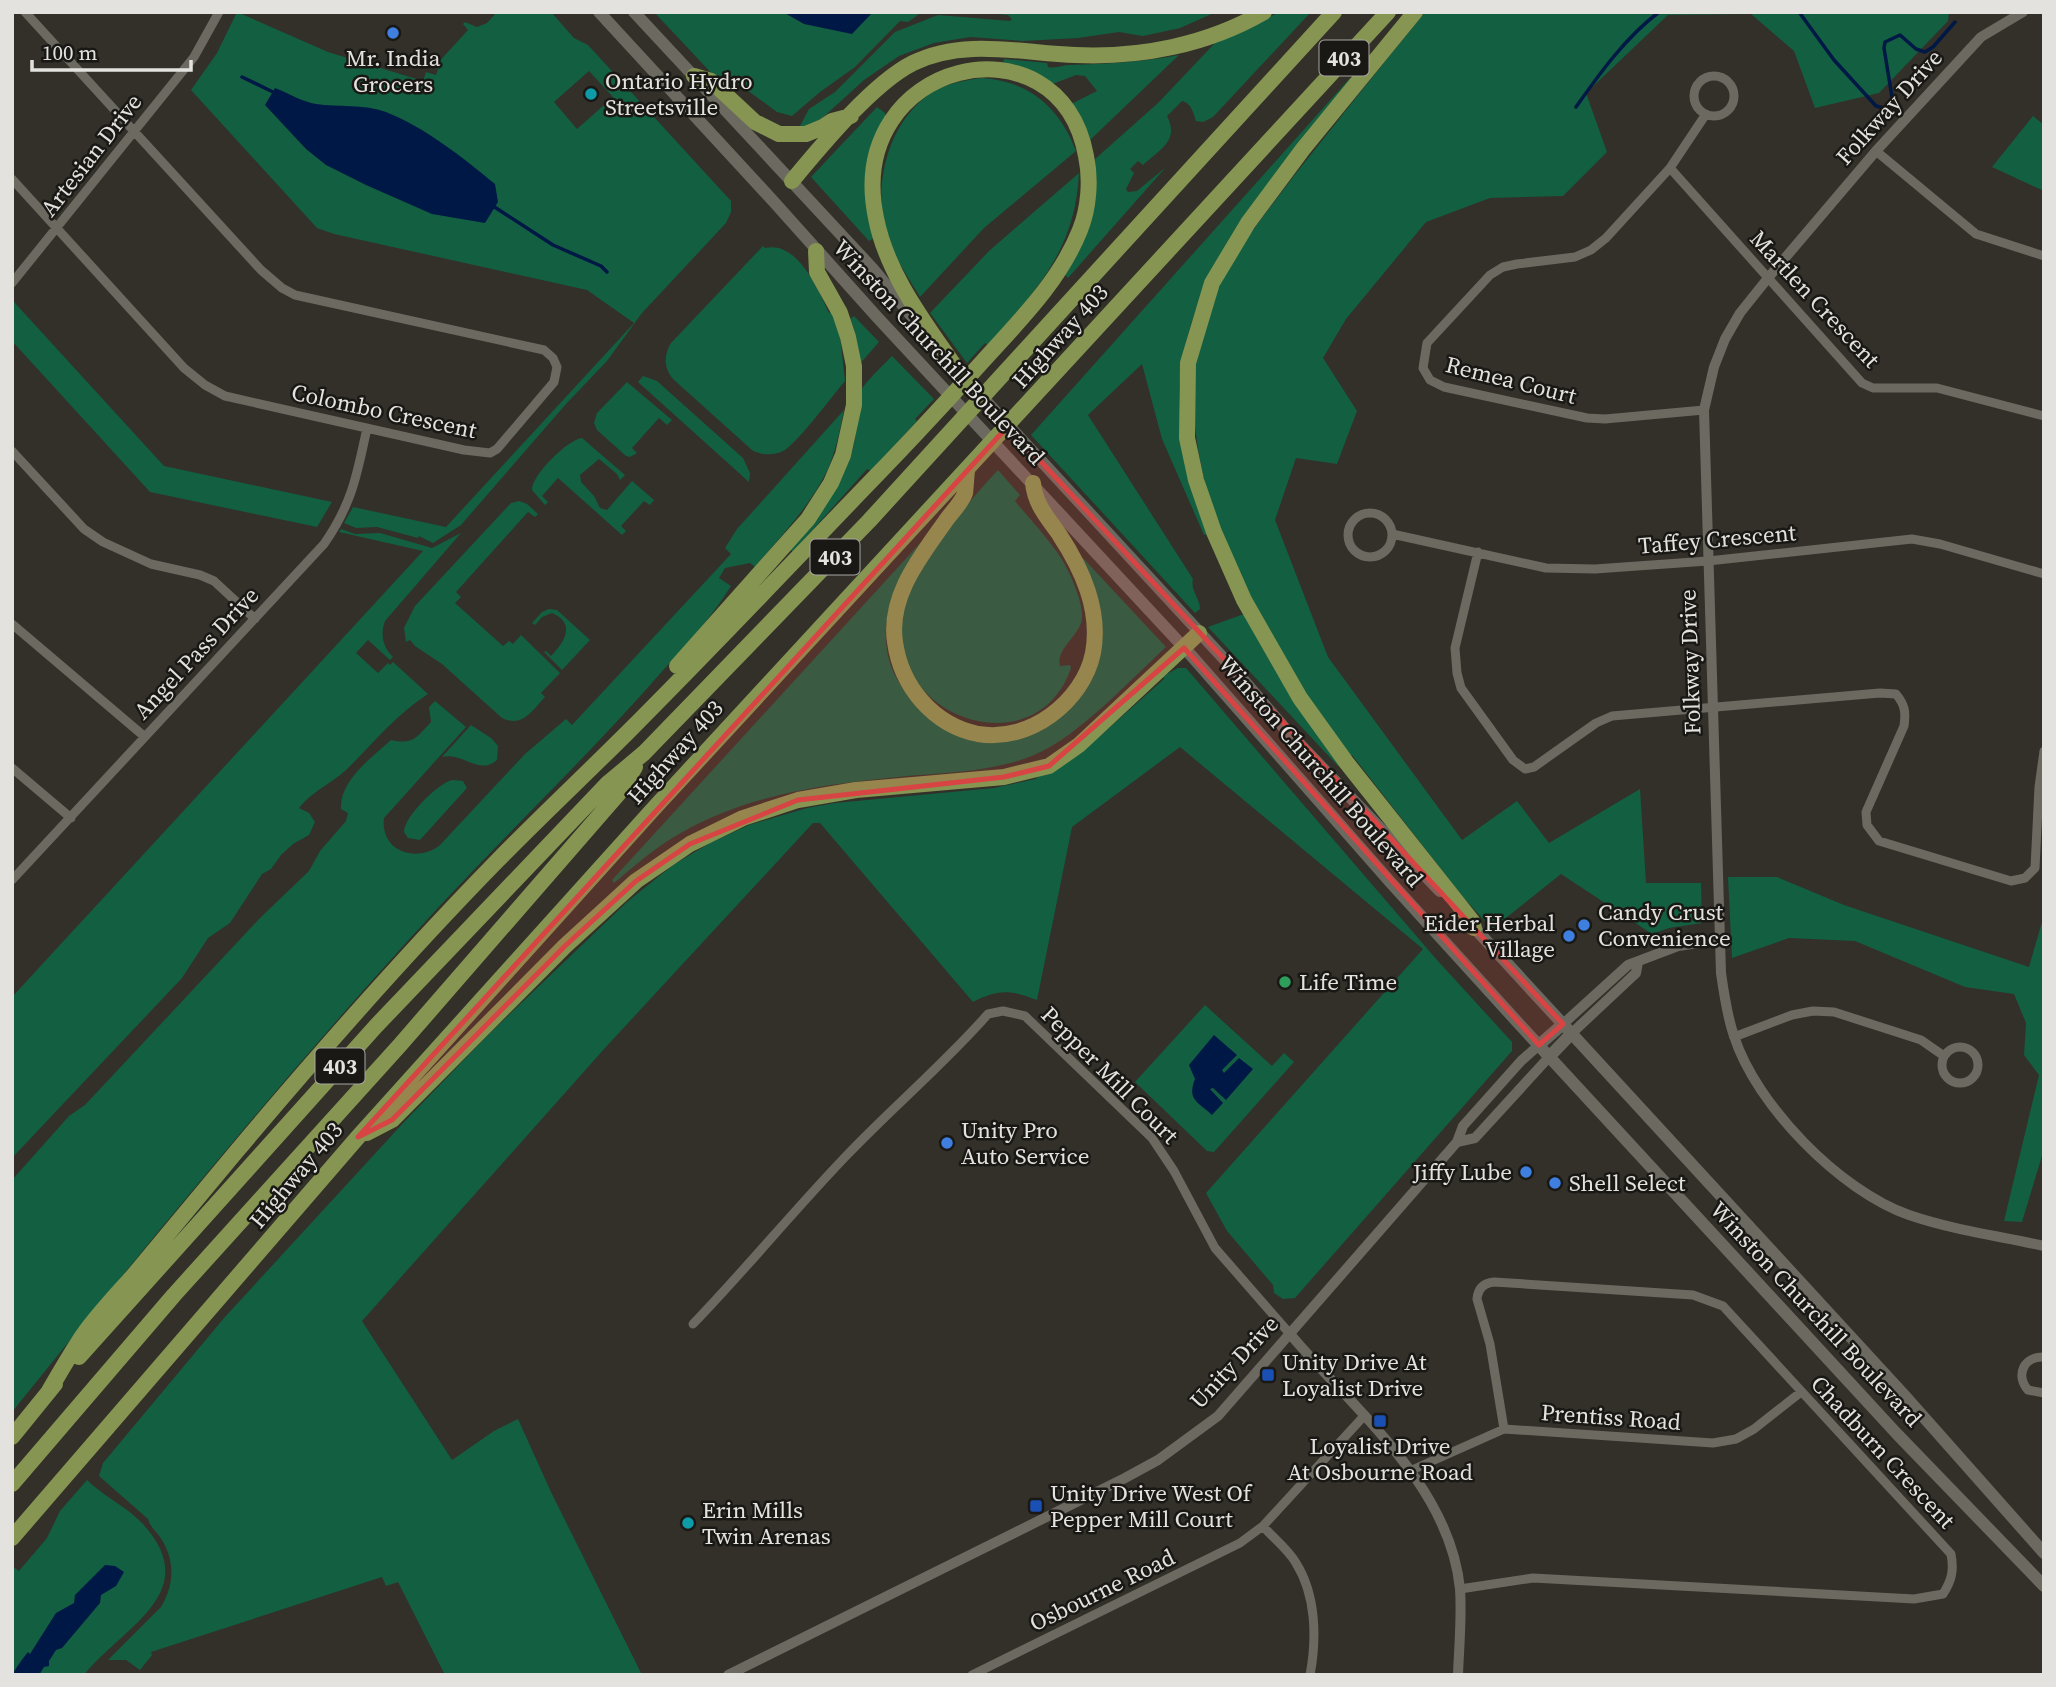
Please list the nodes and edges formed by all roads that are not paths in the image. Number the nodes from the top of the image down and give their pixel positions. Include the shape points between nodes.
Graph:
1 (25, 12) edge
2 (219, 12) edge
3 (599, 12) edge
4 (634, 12) edge
5 (1264, 12) edge
6 (1334, 12) edge
7 (1388, 12) edge
8 (1415, 12) edge
9 (2024, 12) edge
10 (694, 76) junction
11 (1706, 114) junction
12 (851, 116) junction
13 (133, 130) junction
14 (1876, 151) junction
15 (1670, 168) junction
16 (12, 179) edge
17 (792, 181) junction
18 (58, 229) junction
19 (816, 251) junction
20 (2044, 256) edge
21 (1768, 278) junction
22 (12, 283) edge
23 (898, 289) junction
24 (958, 371) joint
25 (1704, 410) junction
26 (2044, 416) edge
27 (367, 428) junction
28 (12, 451) edge
29 (967, 471) junction
30 (1033, 483) junction
31 (1392, 534) junction
32 (1478, 552) junction
33 (1708, 561) junction
34 (2044, 574) edge
35 (255, 619) junction
36 (12, 624) edge
37 (1199, 633) junction
38 (1184, 648) junction
39 (1713, 708) junction
40 (627, 733) junction
41 (145, 737) junction
42 (2044, 751) edge
43 (644, 753) junction
44 (12, 768) edge
45 (71, 818) junction
46 (12, 880) edge
47 (1474, 928) junction
48 (1720, 940) junction
49 (1567, 1029) junction
50 (1734, 1037) junction
51 (1539, 1045) junction
52 (1550, 1056) junction
53 (1944, 1056) junction
54 (358, 1137) junction
55 (1457, 1142) junction
56 (2044, 1246) edge
57 (693, 1324) dead end
58 (1290, 1335) junction
59 (2044, 1357) edge
60 (49, 1391) junction
61 (1801, 1392) junction
62 (2044, 1393) edge
63 (1364, 1416) junction
64 (1504, 1429) junction
65 (12, 1437) edge
66 (1412, 1471) junction
67 (12, 1484) edge
68 (1263, 1527) junction
69 (12, 1538) edge
70 (2044, 1553) edge
71 (2044, 1586) edge
72 (1460, 1589) junction
73 (728, 1675) edge
74 (972, 1675) edge
75 (1310, 1675) edge
76 (1458, 1675) edge

1 - 13 street
2 - 13 street, Artesian Drive via 194,57
3 - 19 main road, Winston Churchill Boulevard
4 - 10 main road, Winston Churchill Boulevard
5 - 12 highway via 1196,41 1124,55 990,49 944,52 895,74
6 - 43 highway, Highway 403 / 403 via 869,521
7 - 29 highway, Highway 403 / 403
8 - 47 highway via 1287,170 1212,283 1188,363 1187,438 1196,480 1224,555 1300,698
9 - 14 street, Folkway Drive via 1982,37
10 - 12 highway via 711,81 755,122 779,134 806,134
10 - 17 main road, Winston Churchill Boulevard
11 - 11 street, Remea Court via 1721,115 1732,104 1733,89 1722,78 1707,77 1696,88 1696,103
11 - 15 street, Remea Court
12 - 17 highway
13 - 18 street, Artesian Drive
13 - 27 street, Colombo Crescent via 282,288 295,295 544,350 557,368 554,382 490,453
14 - 20 street via 1976,234
14 - 21 street, Folkway Drive
15 - 21 street, Martlen Crescent
15 - 25 street, Remea Court via 1591,250 1575,257 1503,267 1490,275 1427,343 1423,368 1430,380 1444,387 1587,418
16 - 18 street, Colombo Crescent
17 - 23 main road, Winston Churchill Boulevard
18 - 22 street, Artesian Drive
18 - 27 street, Colombo Crescent via 205,386 225,396
19 - 30 main road, Winston Churchill Boulevard
19 - 40 highway via 817,272 840,313 853,366 851,423 839,466 818,504 787,544 665,680
21 - 25 street, Folkway Drive via 1725,339
21 - 26 street, Martlen Crescent via 1862,383 1873,388 1937,388
23 - 24 highway
23 - 40 highway via 874,212 873,186 880,147 900,108 937,79 972,69 1011,72 1048,90 1076,122 1090,176 1083,226 1060,270 915,436
24 - 37 main road, Winston Churchill Boulevard
25 - 33 street, Folkway Drive
27 - 35 street, Angel Pass Drive via 355,486 339,521 324,544
28 - 35 street via 84,529 151,564 214,581
29 - 30 highway via 964,495 909,576 896,606 895,641 904,677 923,703 949,723 979,734 1011,733 1048,718 1078,689 1093,653 1095,625 1087,588 1034,498
29 - 54 highway, Highway 403 / 403
30 - 38 main road, Winston Churchill Boulevard
31 - 31 street, Taffey Crescent via 1386,520 1366,513 1353,520 1347,533 1356,553 1369,558 1388,548
31 - 32 street, Taffey Crescent
32 - 33 street, Taffey Crescent via 1546,568
32 - 39 street via 1455,648 1457,673 1461,688 1513,760 1525,769 1612,716
33 - 34 street, Taffey Crescent via 1912,539
33 - 39 street, Folkway Drive
35 - 41 street, Angel Pass Drive
36 - 41 street
37 - 38 highway
37 - 47 main road, Winston Churchill Boulevard
38 - 51 main road, Winston Churchill Boulevard
38 - 54 highway via 1079,745 1049,766 1004,777 856,790 798,800 743,818 690,844 636,881 585,928 393,1120
39 - 42 street via 1896,694 1903,702 1904,726 1866,812 1867,825 1879,841 2011,881 2025,878 2035,868
39 - 48 street, Folkway Drive
40 - 60 highway via 496,861 287,1091 85,1333
41 - 45 street, Angel Pass Drive
43 - 60 highway, Highway 403 / 403 via 607,784 376,1026
43 - 67 highway via 619,793
44 - 45 street
45 - 46 street, Angel Pass Drive
47 - 49 main road, Winston Churchill Boulevard
48 - 49 street via 1678,946 1638,962 1636,973
48 - 50 street, Folkway Drive via 1723,988
49 - 51 main road
49 - 52 main road
49 - 70 main road, Winston Churchill Boulevard
50 - 53 street via 1792,1015 1834,1012 1921,1040
50 - 56 street, Folkway Drive via 1770,1102 1812,1152 1875,1200 1970,1232
51 - 52 main road, Winston Churchill Boulevard
51 - 55 street, Unity Drive via 1462,1126
52 - 55 street, Unity Drive via 1475,1138
52 - 71 main road, Winston Churchill Boulevard via 1897,1434
53 - 53 street via 1953,1048 1964,1047 1977,1058 1978,1069 1965,1082 1953,1082 1942,1068
54 - 69 highway, Highway 403 / 403
55 - 58 street, Unity Drive
57 - 58 street, Pepper Mill Court via 878,1123 988,1014 1003,1011 1025,1016 1152,1138 1214,1248
58 - 63 street
58 - 73 street, Unity Drive via 1218,1416 1158,1460
59 - 62 street via 2031,1359 2021,1374 2028,1390
60 - 65 highway, Highway 403 / 403
61 - 64 street, Prentiss Road via 1754,1429 1736,1439 1713,1443
61 - 64 street, Chadburn Crescent via 1723,1306 1704,1298 1490,1282 1480,1288 1477,1298
61 - 72 street, Chadburn Crescent via 1951,1553 1953,1569 1943,1594 1914,1599 1533,1578
63 - 66 street
63 - 68 street, Osbourne Road
64 - 66 street, Prentiss Road
66 - 72 street via 1442,1526
68 - 74 street, Osbourne Road via 1227,1550
68 - 75 street via 1296,1562 1310,1594 1314,1613
72 - 76 street

